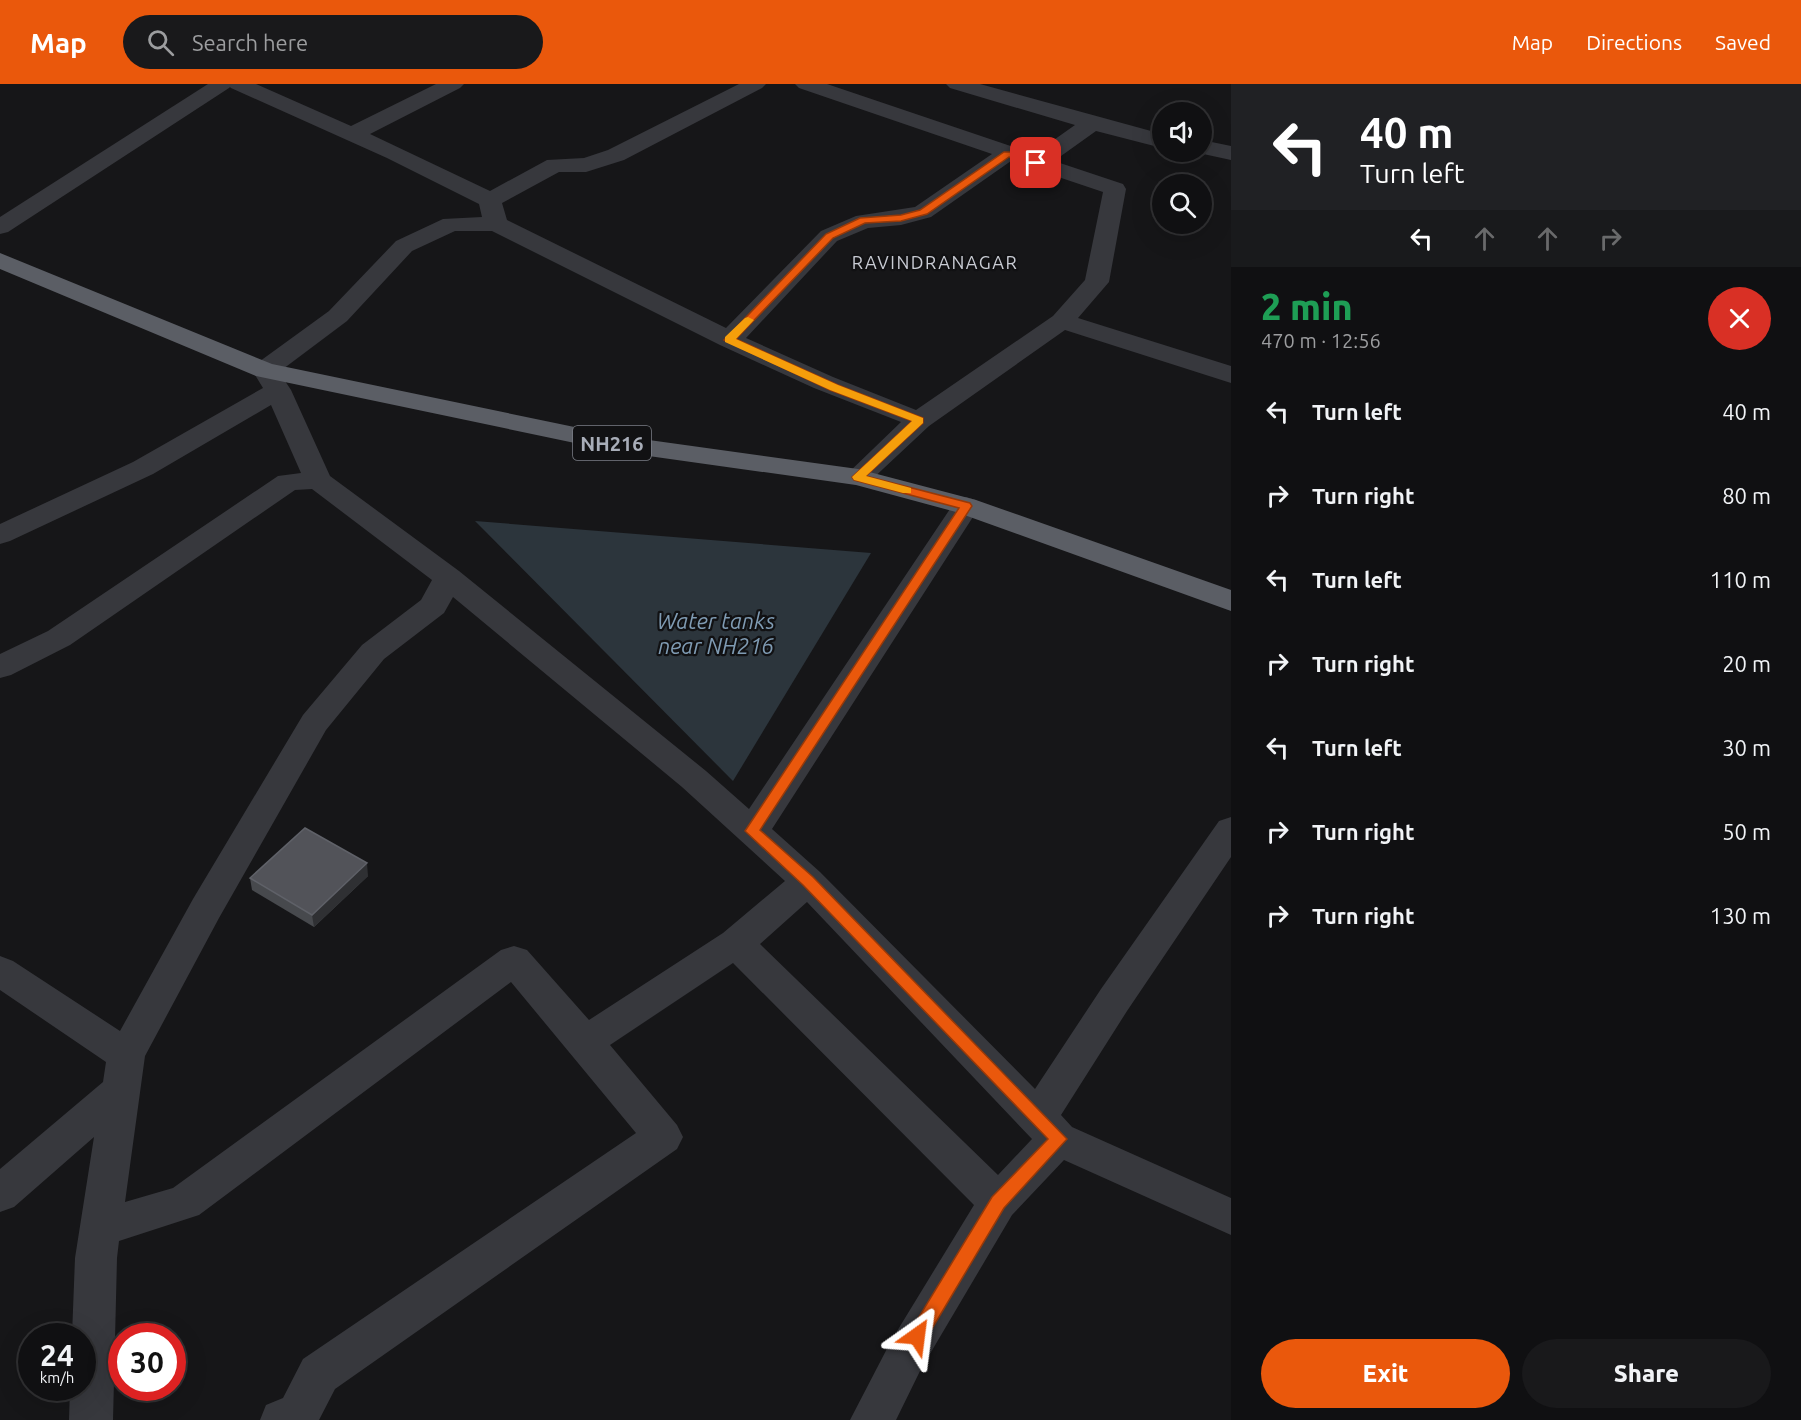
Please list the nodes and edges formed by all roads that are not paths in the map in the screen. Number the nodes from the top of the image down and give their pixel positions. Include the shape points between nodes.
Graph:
1 (222, 84) edge
2 (238, 84) edge
3 (453, 84) edge
4 (806, 84) edge
5 (957, 84) edge
6 (1033, 84) edge
7 (745, 85) edge
8 (1015, 102) junction
9 (1092, 123) junction
10 (352, 134) junction
11 (1152, 138) edge
12 (1212, 149) edge
13 (1231, 153) edge
14 (1007, 154) junction
15 (1036, 163) junction
16 (493, 212) junction
17 (0, 227) edge
18 (0, 260) edge
19 (1062, 321) junction
20 (729, 340) junction
21 (1231, 375) edge
22 (271, 380) junction
23 (920, 420) junction
24 (858, 477) junction
25 (318, 480) junction
26 (966, 506) junction
27 (0, 535) edge
28 (448, 578) junction
29 (1231, 601) edge
30 (0, 667) edge
31 (1231, 830) edge
32 (752, 831) junction
33 (808, 881) junction
34 (736, 943) junction
35 (0, 971) edge
36 (585, 1042) junction
37 (123, 1073) junction
38 (1048, 1128) junction
39 (0, 1194) edge
40 (998, 1202) junction
41 (1231, 1217) edge
42 (101, 1228) junction
43 (91, 1420) edge
44 (282, 1420) edge
45 (872, 1420) edge

1 - 17 street
2 - 10 street
3 - 10 street
4 - 14 street
5 - 8 street
6 - 8 street
7 - 16 street via 616,155 586,165 555,165
8 - 9 street
9 - 11 street
9 - 15 street
10 - 16 street
12 - 13 street
14 - 15 street
14 - 20 street via 923,212 864,220 829,236
15 - 19 street via 1114,189 1097,282
16 - 20 street via 567,256
16 - 22 street via 451,224 404,246
18 - 22 highway, NH216
19 - 21 street
19 - 23 street
20 - 23 street via 834,388
22 - 24 highway, NH216 via 613,443
22 - 25 street
22 - 27 street via 143,468
23 - 24 street
24 - 26 highway, NH216
25 - 28 street
25 - 30 street via 288,482 59,638
26 - 29 highway, NH216
26 - 32 street
28 - 32 street
28 - 37 street via 433,606 373,652 314,723 206,909
31 - 38 street via 1114,1000
32 - 33 street
33 - 34 street
33 - 38 street
34 - 36 street
34 - 40 street
35 - 37 street
36 - 42 street via 514,960 185,1202
36 - 44 street via 663,1137 319,1374 299,1413
37 - 39 street
37 - 42 street
38 - 40 street
38 - 41 street
40 - 45 street via 906,1355
42 - 43 street via 96,1258

